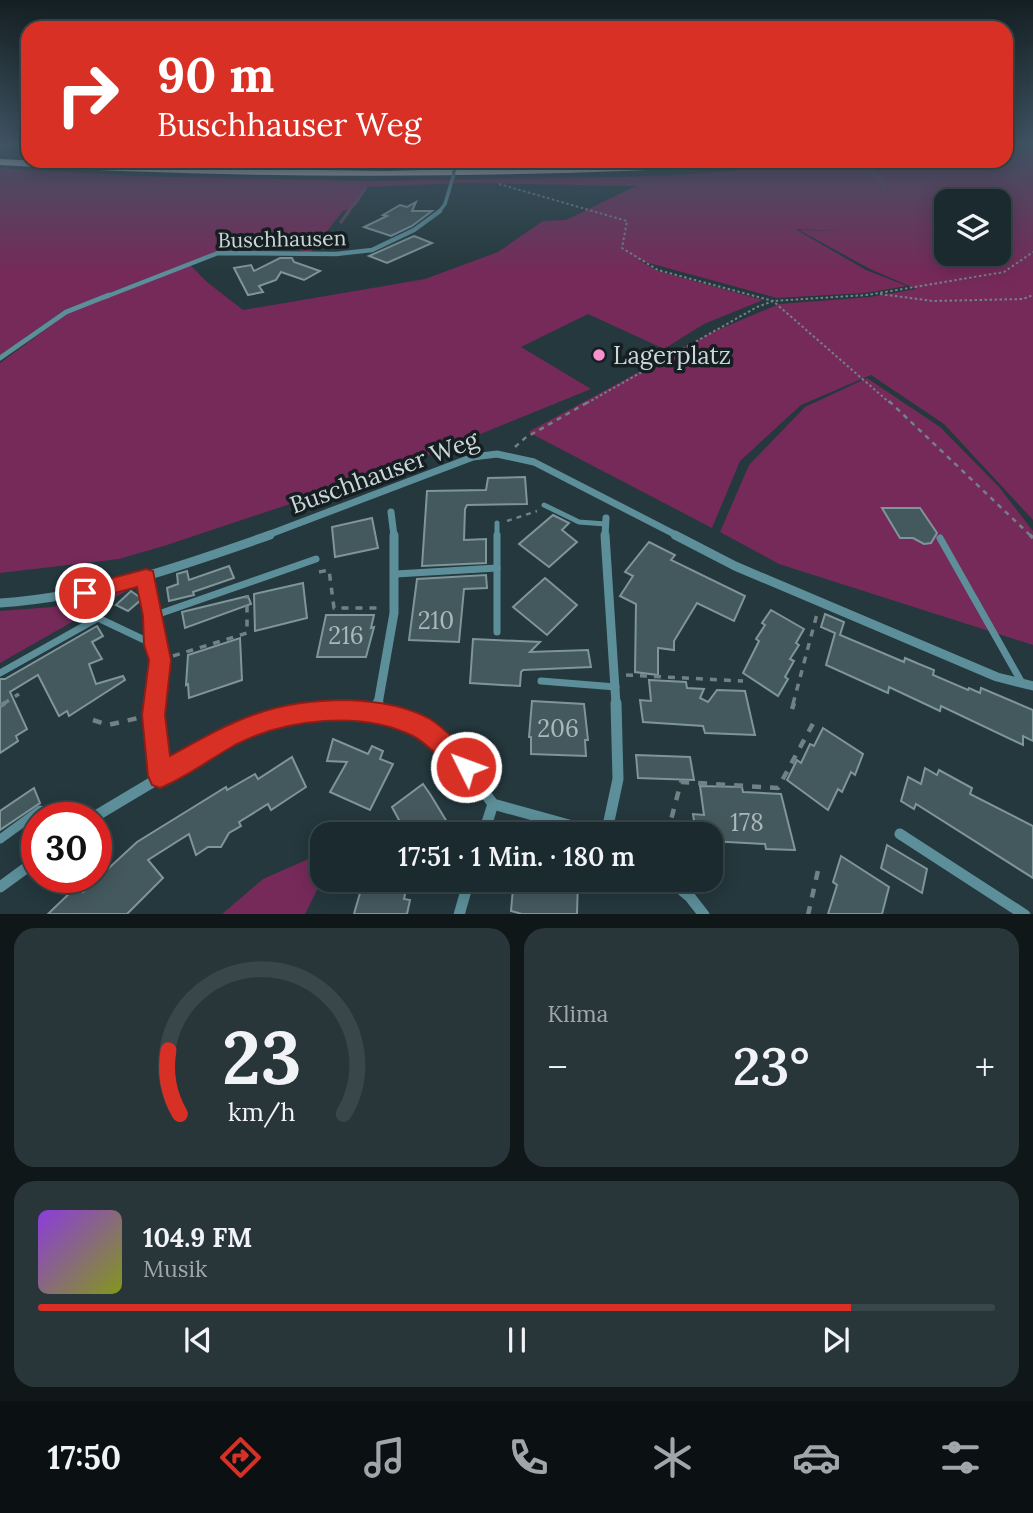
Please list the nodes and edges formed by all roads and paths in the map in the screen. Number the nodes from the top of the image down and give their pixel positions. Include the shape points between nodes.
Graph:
1 (450, 187) edge
2 (511, 187) edge
3 (1033, 252) edge
4 (876, 293) junction
5 (1033, 295) edge
6 (773, 301) junction
7 (0, 358) edge
8 (509, 455) junction
9 (544, 505) joint
10 (391, 512) dead end
11 (606, 521) joint
12 (497, 523) joint
13 (940, 538) dead end
14 (1033, 538) edge
15 (316, 559) joint
16 (497, 568) junction
17 (396, 574) junction
18 (146, 577) junction
19 (245, 582) junction
20 (820, 602) junction
21 (0, 603) edge
22 (393, 608) junction
23 (153, 616) junction
24 (497, 632) dead end
25 (155, 645) junction
26 (160, 660) junction
27 (0, 673) edge
28 (615, 675) junction
29 (541, 681) dead end
30 (743, 681) dead end
31 (1022, 683) junction
32 (1033, 685) edge
33 (616, 687) junction
34 (19, 694) dead end
35 (0, 706) edge
36 (792, 709) dead end
37 (376, 712) junction
38 (153, 715) junction
39 (816, 718) dead end
40 (93, 720) dead end
41 (160, 776) junction
42 (493, 804) junction
43 (112, 806) edge
44 (487, 822) edge
45 (558, 822) edge
46 (608, 822) edge
47 (670, 822) edge
48 (21, 824) edge
49 (900, 834) dead end
50 (0, 839) edge
51 (819, 866) dead end
52 (21, 872) edge
53 (0, 887) edge
54 (465, 892) edge
55 (684, 892) edge
56 (458, 914) edge
57 (703, 914) edge
58 (808, 914) edge
59 (1024, 914) edge

1 - 7 street, Buschhausen, bridge via 436,216 372,250 218,253 66,312
2 - 6 path via 628,221 622,248 658,270
3 - 4 path via 1004,272
4 - 5 path via 951,302
4 - 6 path
6 - 8 path via 525,438
6 - 14 path via 865,379
8 - 18 street, Buschhauser Weg via 474,457 265,538
8 - 20 street, Buschhauser Weg via 534,462 735,566
9 - 11 lane via 579,522
9 - 12 path via 530,516
10 - 17 street, Buschhauser Weg
11 - 28 street via 604,548
12 - 16 lane
13 - 31 lane
15 - 19 lane
15 - 22 path via 319,572 329,570 334,608
16 - 17 lane
16 - 24 lane
17 - 22 street, Buschhauser Weg
18 - 21 street, Buschhauser Weg via 43,601
18 - 23 street
19 - 23 lane
19 - 26 path via 247,633
20 - 31 street, Buschhauser Weg via 997,677
20 - 36 path
22 - 37 street, Buschhauser Weg
23 - 25 street
25 - 26 street
25 - 27 lane via 97,618
26 - 38 street
28 - 30 path
28 - 33 street
29 - 33 lane
31 - 32 street, Buschhauser Weg
33 - 46 street via 618,779
34 - 35 path
37 - 41 street via 307,711 268,720
37 - 42 street via 422,728 466,767
38 - 40 path via 108,725
38 - 41 street
39 - 47 path via 778,788 681,782
41 - 43 street
42 - 44 street
42 - 45 street
48 - 50 lane
49 - 59 street
51 - 58 path
52 - 53 street
54 - 56 street
55 - 57 street

